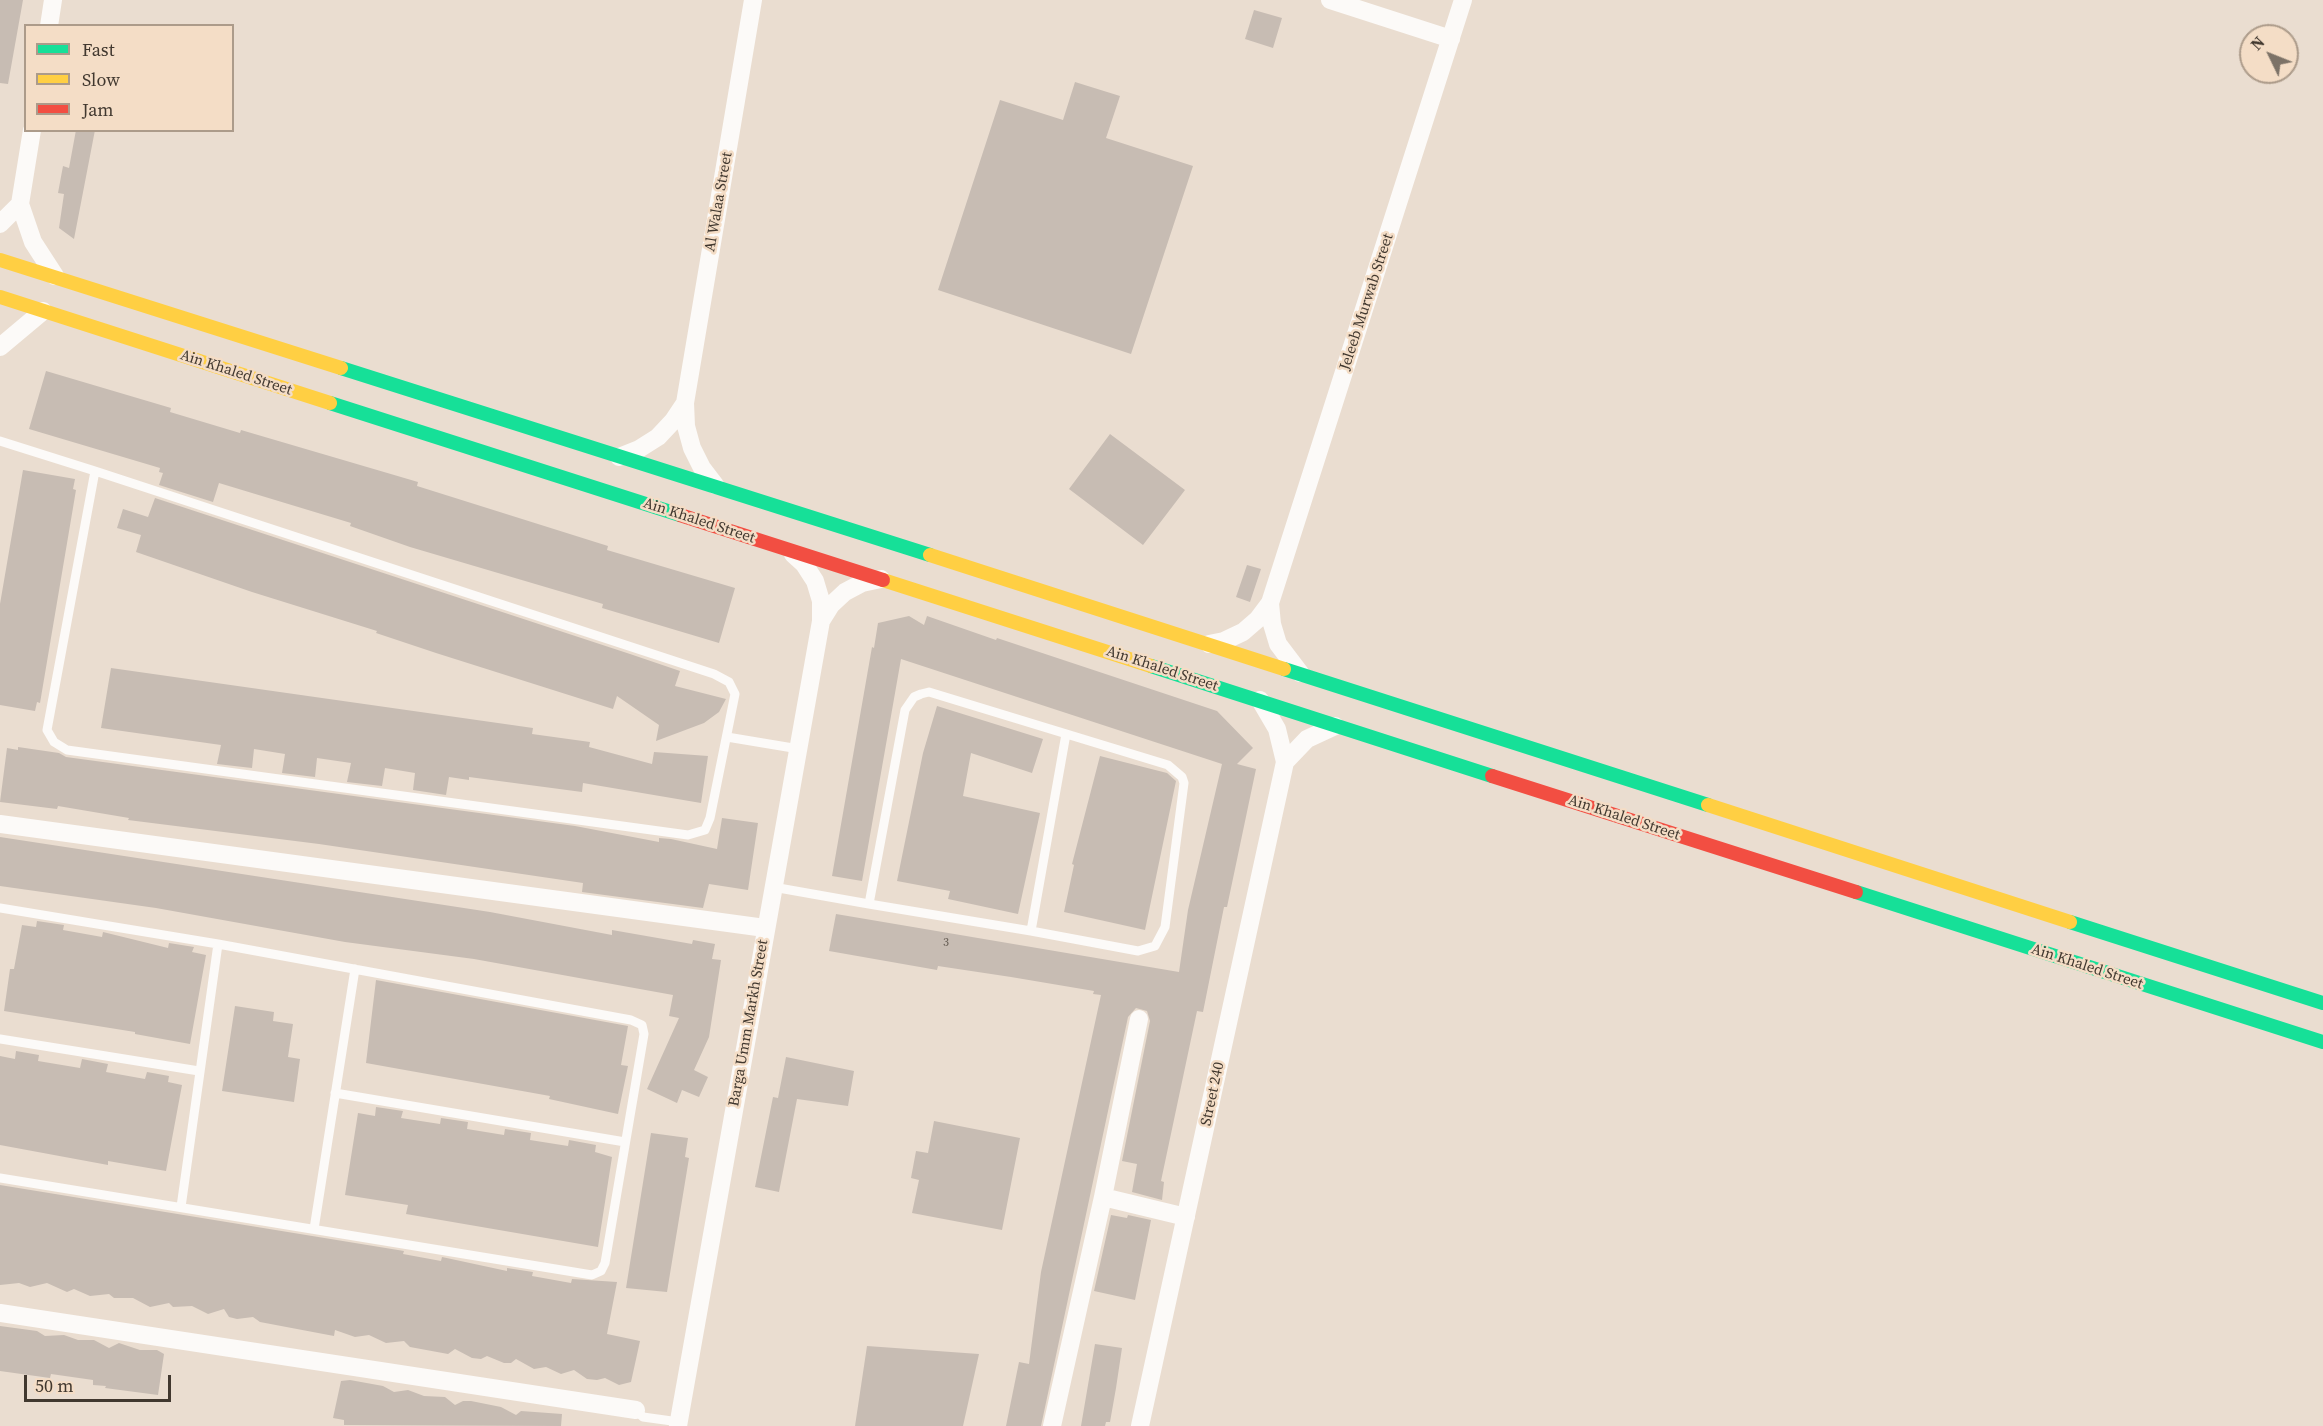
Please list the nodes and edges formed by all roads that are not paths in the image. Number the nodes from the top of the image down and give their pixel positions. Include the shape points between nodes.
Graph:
1 (53, 0) edge
2 (753, 0) edge
3 (1330, 0) edge
4 (1463, 0) edge
5 (49, 24) edge
6 (1451, 39) junction
7 (32, 132) edge
8 (20, 204) junction
9 (0, 224) edge
10 (0, 260) edge
11 (55, 276) junction
12 (0, 297) edge
13 (43, 311) junction
14 (0, 347) edge
15 (685, 403) junction
16 (0, 441) edge
17 (619, 457) junction
18 (95, 471) junction
19 (716, 486) junction
20 (790, 550) junction
21 (881, 579) junction
22 (1270, 603) junction
23 (821, 621) junction
24 (1205, 645) junction
25 (1304, 676) junction
26 (1260, 700) junction
27 (1335, 726) junction
28 (1066, 734) junction
29 (727, 737) junction
30 (799, 749) junction
31 (1285, 762) junction
32 (0, 824) edge
33 (772, 886) junction
34 (869, 904) junction
35 (0, 908) edge
36 (765, 928) junction
37 (1031, 931) junction
38 (218, 944) junction
39 (355, 969) junction
40 (2323, 1004) edge
41 (1139, 1019) dead end
42 (0, 1039) edge
43 (2323, 1042) edge
44 (199, 1071) junction
45 (335, 1093) junction
46 (625, 1143) junction
47 (0, 1178) edge
48 (1103, 1197) junction
49 (182, 1207) junction
50 (1186, 1217) junction
51 (314, 1229) junction
52 (0, 1313) edge
53 (636, 1410) joint
54 (678, 1424) edge
55 (1052, 1426) edge
56 (1140, 1426) edge

1 - 5 street
2 - 15 street, Al Walaa Street
3 - 6 street
4 - 6 street, Jeleeb Murwab Street
6 - 22 street, Jeleeb Murwab Street
7 - 8 street
8 - 9 street
8 - 11 street via 33,242
10 - 11 street
11 - 17 street
12 - 13 street, Ain Khaled Street
13 - 14 street
13 - 20 street, Ain Khaled Street
15 - 17 street, Al Walaa Street via 658,437
15 - 19 street, Al Walaa Street via 692,448
16 - 18 lane
17 - 19 street
18 - 29 lane via 714,674 729,682 735,694
18 - 29 lane via 47,730 54,742 68,750 688,835 705,830 710,818
19 - 24 street
20 - 21 street, Ain Khaled Street
20 - 23 street, Barga Umm Markh Street via 814,581
21 - 23 street, Barga Umm Markh Street via 846,592
21 - 26 street, Ain Khaled Street
22 - 24 street, Jeleeb Murwab Street via 1242,632
22 - 25 street, Jeleeb Murwab Street via 1278,644
23 - 30 street, Barga Umm Markh Street
24 - 25 street
25 - 40 street
26 - 27 street, Ain Khaled Street
26 - 31 street, Street 240 via 1277,729
27 - 31 street via 1307,740
27 - 43 street, Ain Khaled Street
28 - 34 lane via 929,692 914,697 905,710
28 - 37 lane
28 - 37 lane via 1168,765 1182,777 1165,927 1155,945 1138,951
29 - 30 lane
30 - 33 street, Barga Umm Markh Street
31 - 50 street, Street 240
32 - 36 street
33 - 34 lane
33 - 36 street, Barga Umm Markh Street
34 - 37 lane
35 - 38 lane
36 - 54 street, Barga Umm Markh Street
38 - 39 lane
38 - 44 lane
39 - 45 lane
39 - 46 lane via 638,1021 644,1034
41 - 48 street
42 - 44 lane
44 - 49 lane
45 - 46 lane
45 - 51 lane
46 - 51 lane via 605,1263 601,1271 592,1275
47 - 49 lane
48 - 50 street
48 - 55 street
49 - 51 lane
50 - 56 street, Street 240
52 - 53 street
53 - 54 lane via 643,1417

